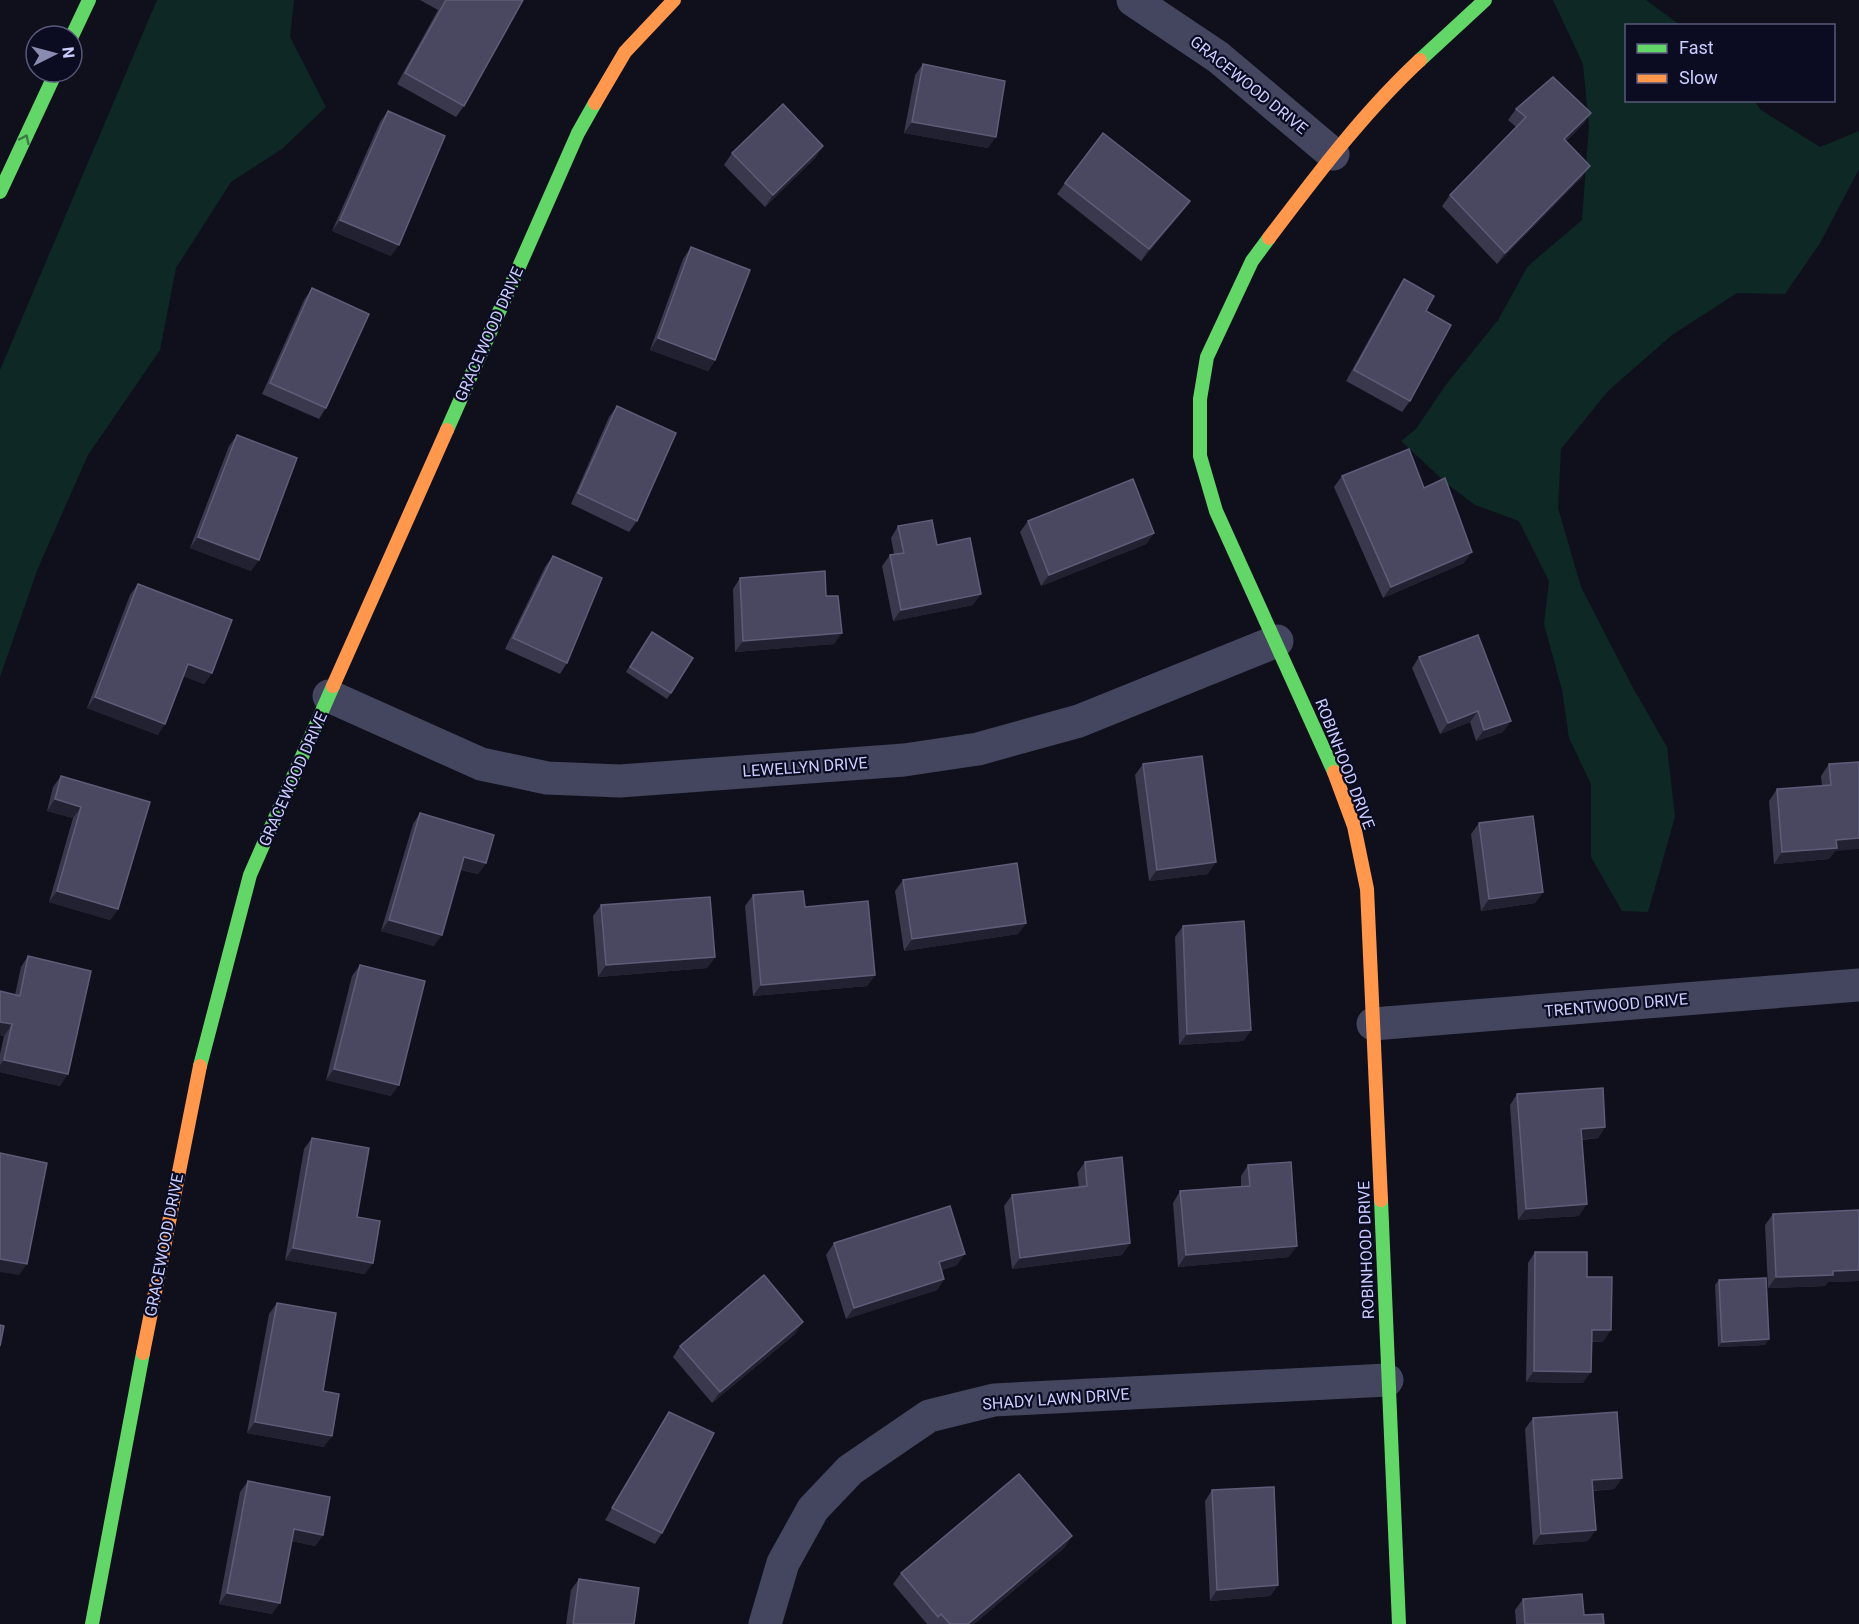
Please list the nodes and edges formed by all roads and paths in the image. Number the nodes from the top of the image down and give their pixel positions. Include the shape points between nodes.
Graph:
1 (89, 0) edge
2 (675, 0) edge
3 (1133, 0) edge
4 (1485, 0) edge
5 (78, 24) edge
6 (50, 84) edge
7 (1333, 154) junction
8 (0, 192) edge
9 (1277, 641) junction
10 (329, 696) junction
11 (1859, 985) edge
12 (1374, 1024) junction
13 (1387, 1380) junction
14 (92, 1624) edge
15 (765, 1624) edge
16 (1399, 1624) edge

1 - 5 main road
2 - 10 main road, GRACEWOOD DRIVE via 625,52 578,133
3 - 7 street, GRACEWOOD DRIVE via 1218,57
4 - 7 main road, ROBINHOOD DRIVE via 1390,88
8 -> 6 main road
7 - 9 main road, ROBINHOOD DRIVE via 1252,261 1207,357 1200,399 1200,456 1216,511
9 - 10 street, LEWELLYN DRIVE via 1079,721 978,749 904,759 620,781 547,778 481,764
9 - 12 main road, ROBINHOOD DRIVE via 1354,826 1367,889
10 - 14 main road, GRACEWOOD DRIVE via 250,875 192,1096
11 - 12 street, TRENTWOOD DRIVE
12 - 13 main road, ROBINHOOD DRIVE
13 - 15 street, SHADY LAWN DRIVE via 994,1400 929,1416 850,1470 813,1509 783,1563
13 - 16 main road, ROBINHOOD DRIVE

